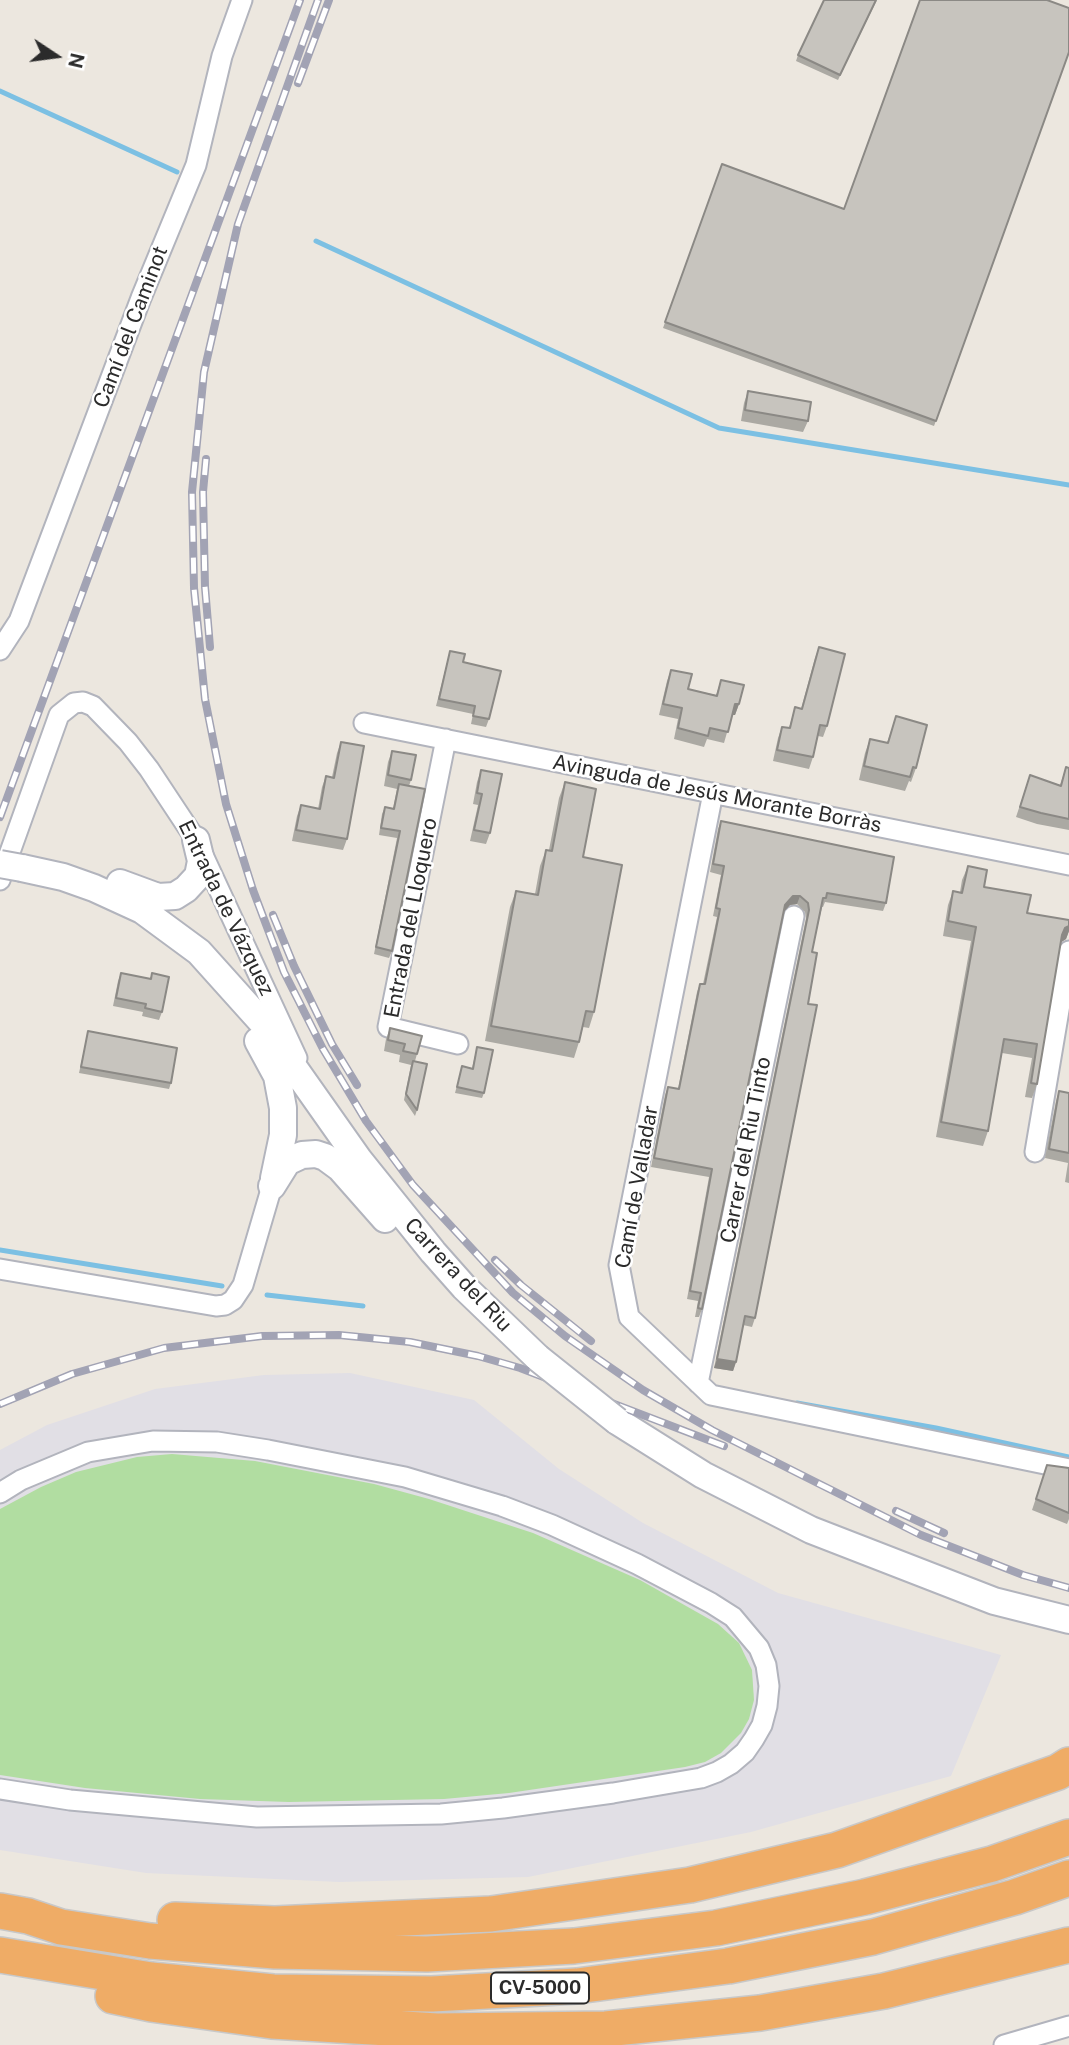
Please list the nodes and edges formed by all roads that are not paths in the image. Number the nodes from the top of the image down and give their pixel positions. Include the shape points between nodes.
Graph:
1 (242, 0) edge
2 (1, 649) edge
3 (364, 723) dead end
4 (446, 739) junction
5 (713, 793) junction
6 (196, 840) junction
7 (1069, 865) edge
8 (7, 871) edge
9 (63, 877) junction
10 (793, 916) dead end
11 (1069, 951) edge
12 (199, 952) junction
13 (458, 1044) dead end
14 (313, 1095) junction
15 (1035, 1152) dead end
16 (272, 1186) junction
17 (0, 1269) edge
18 (464, 1287) junction
19 (698, 1383) junction
20 (1069, 1469) edge
21 (0, 1493) edge
22 (995, 1601) junction
23 (1069, 1620) edge
24 (1069, 1639) edge
25 (1069, 1765) edge
26 (0, 1789) edge
27 (1069, 1837) edge
28 (1069, 1878) edge
29 (14, 1914) edge
30 (1069, 1945) edge
31 (0, 1955) edge
32 (0, 1972) edge
33 (1069, 2026) edge
34 (1003, 2045) edge

1 - 2 street, Camí del Caminot via 222,56 196,165 19,621
3 - 4 street, Avinguda de Jesús Morante Borràs
4 - 5 street, Avinguda de Jesús Morante Borràs
4 - 13 street, Entrada del Lloquero via 388,1027
5 - 7 street, Avinguda de Jesús Morante Borràs
5 - 19 street, Camí de Valladar via 619,1265 629,1317
6 - 8 street, Entrada de Vázquez via 128,742 93,706 74,703 54,725
6 - 9 street via 201,861 198,876 175,896 158,897 112,880
6 - 14 street, Entrada de Vázquez
8 - 9 street, Carrera del Riu
9 - 12 street, Carrera del Riu via 142,910
10 - 19 street, Carrer del Riu Tinto
11 - 15 street
12 - 14 street, Carrera del Riu via 261,1021
12 - 16 street via 257,1038 276,1076 283,1128
14 - 18 street, Carrera del Riu via 399,1211
16 - 17 street via 243,1285 225,1305
16 - 18 street via 294,1157 308,1153 325,1157 340,1168 406,1245
18 - 22 street, Carrera del Riu, bridge via 538,1357 617,1421 703,1475 872,1556
19 - 20 street, Camí de Valladar via 711,1395 740,1402
21 - 26 street via 88,1452 153,1441 217,1442 405,1477 552,1525 711,1603 733,1617 759,1648 769,1686 762,1725 754,1739 738,1758 717,1772 614,1793 503,1808 441,1814 257,1816 70,1800
22 - 23 street, Carrera del Riu
22 - 24 street, Carrera del Riu
25 - 29 highway via 837,1850 691,1885 491,1914 275,1924
27 - 29 highway, CV-5000 via 992,1864 865,1898 716,1928 574,1946 427,1954 275,1951 150,1941 61,1927
28 - 31 highway, CV-5000 via 873,1937 729,1966 577,1986 432,1994 273,1992 150,1980
30 - 32 highway via 884,1992 760,2013 606,2029 437,2031 272,2021 150,2004
33 - 34 street

